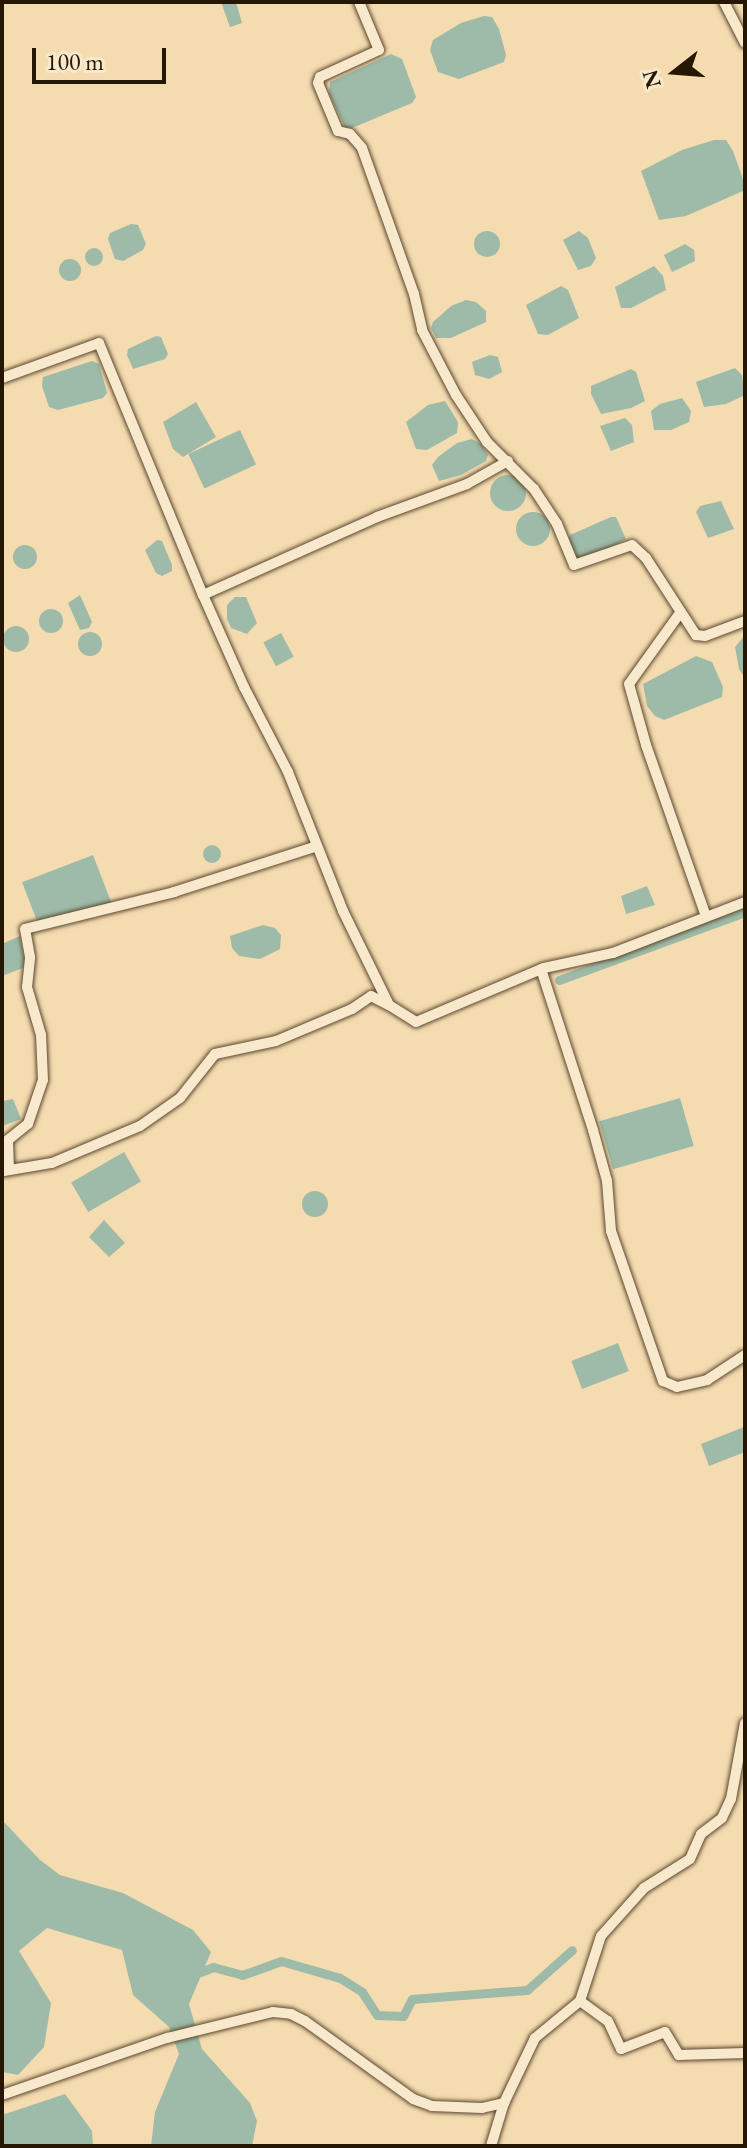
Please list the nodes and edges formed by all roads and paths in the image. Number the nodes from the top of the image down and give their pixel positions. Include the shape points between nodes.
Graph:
1 (359, 2) edge
2 (724, 2) edge
3 (745, 43) edge
4 (2, 378) edge
5 (508, 461) junction
6 (203, 595) junction
7 (680, 613) junction
8 (745, 621) edge
9 (317, 846) junction
10 (745, 902) edge
11 (706, 916) junction
12 (541, 969) junction
13 (389, 1005) junction
14 (5, 1170) edge
15 (745, 1355) edge
16 (745, 1723) edge
17 (580, 2001) junction
18 (745, 2053) edge
19 (2, 2095) edge
20 (504, 2103) junction
21 (491, 2146) edge

1 - 5 street via 379,50 320,77 318,83 338,131 350,134 362,148 436,359 480,432
2 - 3 street
4 - 6 street via 99,343
5 - 6 street via 467,484 377,517
5 - 7 street via 550,512 574,565 632,545
6 - 9 street via 288,772
7 - 8 street via 700,638
7 - 11 street via 629,684
9 - 13 street
9 - 14 street via 174,892 25,929 30,957 27,987 41,1035 43,1080 28,1124 8,1140
10 - 11 street
11 - 12 street via 613,953
12 - 13 street via 416,1022
12 - 15 street via 607,1181 611,1231 663,1381 677,1387 707,1380
13 - 14 street via 371,996 276,1041 215,1054 180,1098 140,1126 52,1163
16 - 17 street via 731,1799 722,1818 701,1834 690,1859 644,1888 601,1936
17 - 18 street via 608,2021 621,2049 665,2032 679,2055
17 - 20 street via 535,2038
19 - 20 street via 167,2038 273,2012 291,2014 413,2099 432,2106 482,2108
20 - 21 street

